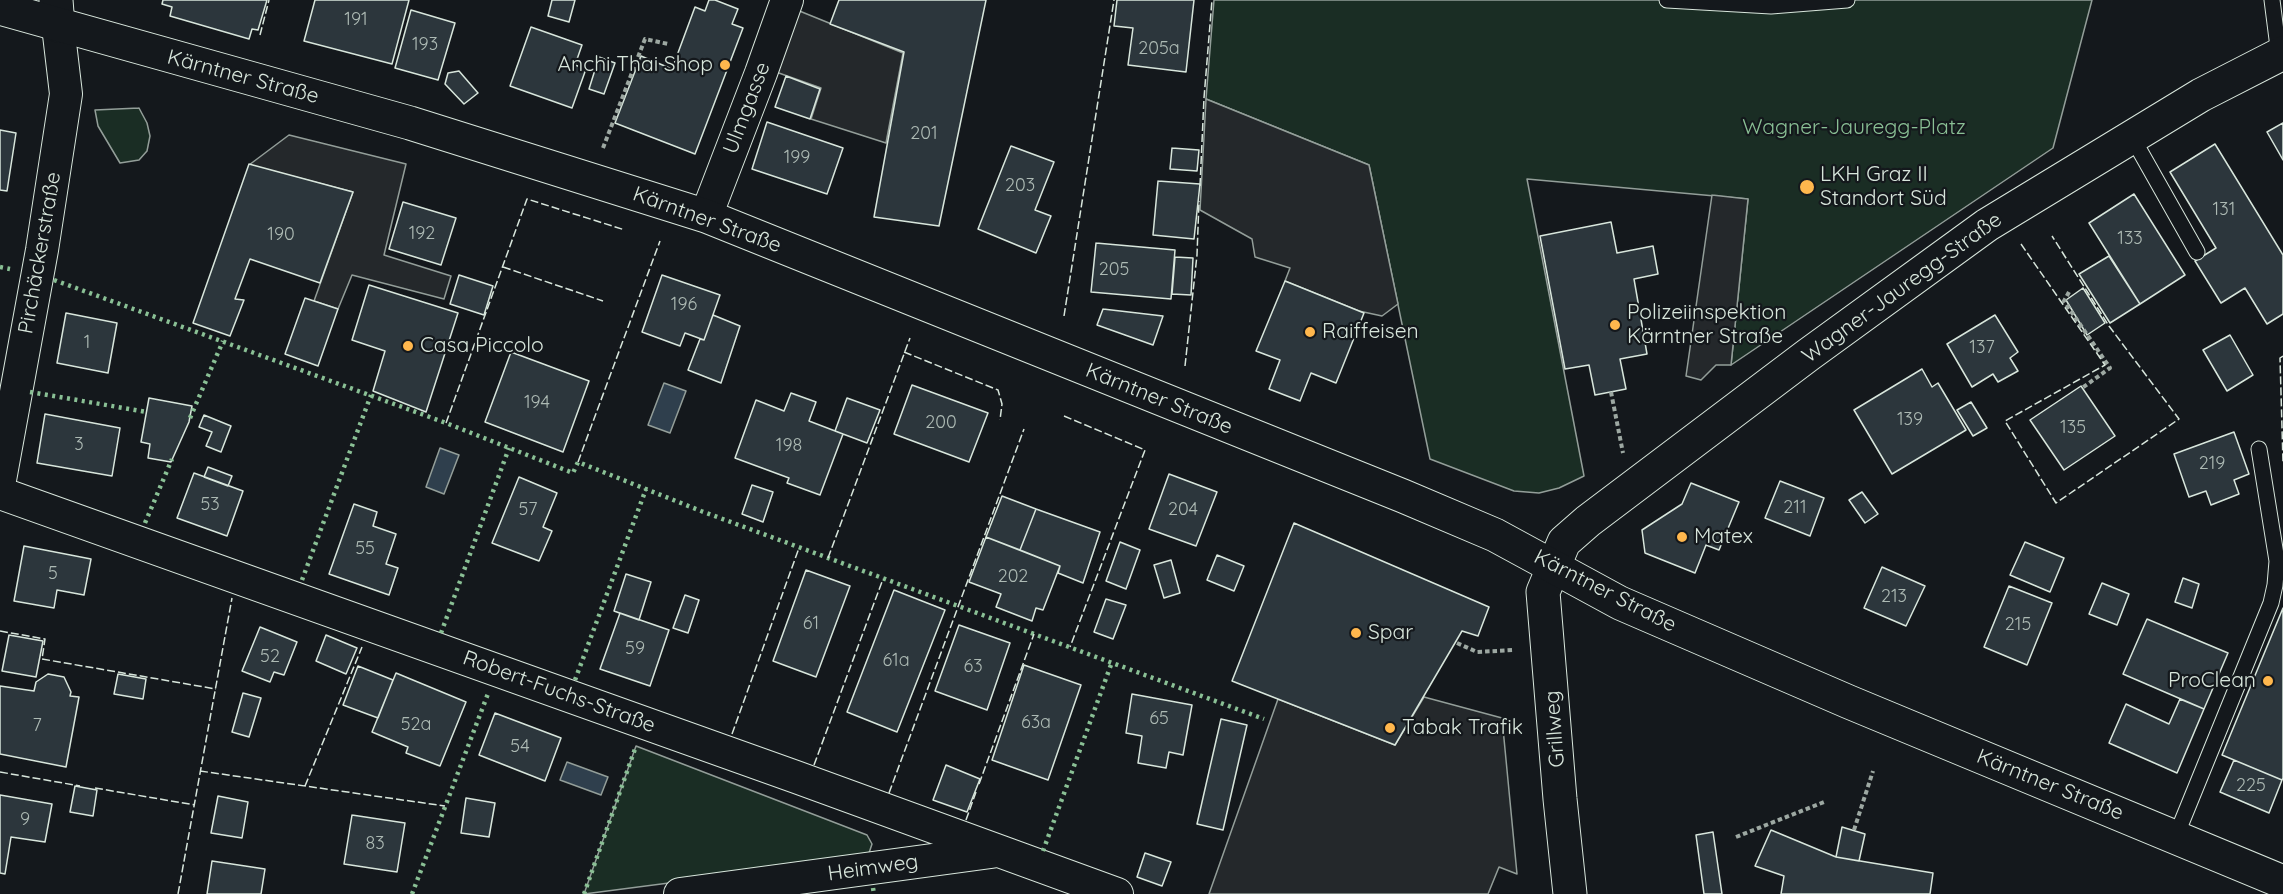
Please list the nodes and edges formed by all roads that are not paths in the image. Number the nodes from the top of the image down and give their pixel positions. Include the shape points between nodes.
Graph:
1 (787, 0) edge
2 (1667, 0) edge
3 (1847, 0) edge
4 (2272, 5) edge
5 (0, 8) edge
6 (57, 13) edge
7 (2281, 54) edge
8 (2132, 137) junction
9 (706, 216) junction
10 (2197, 252) dead end
11 (2259, 449) dead end
12 (0, 480) edge
13 (0, 493) edge
14 (1555, 566) junction
15 (2176, 836) junction
16 (995, 851) junction
17 (2283, 882) edge
18 (1108, 892) edge
19 (680, 894) edge
20 (1570, 894) edge

1 - 9 street, Ulmgasse
2 - 3 lane via 1772,6
4 - 7 lane
5 - 6 main road, Kärntner Straße
6 - 9 main road, Kärntner Straße
6 - 12 street, Pirchäckerstraße via 66,94
7 - 8 main road, Wagner-Jauregg-Straße via 2201,95
8 - 10 lane
8 - 14 main road, Wagner-Jauregg-Straße via 1987,225 1800,362 1588,520 1564,542
9 - 14 main road, Kärntner Straße via 1402,496
11 - 15 lane via 2277,561 2275,585
13 - 16 street, Robert-Fuchs-Straße
14 - 15 main road, Kärntner Straße via 1620,603
14 - 20 main road, Grillweg via 1543,592
15 - 17 main road, Kärntner Straße
16 - 18 street, Robert-Fuchs-Straße
16 - 19 street, Heimweg

